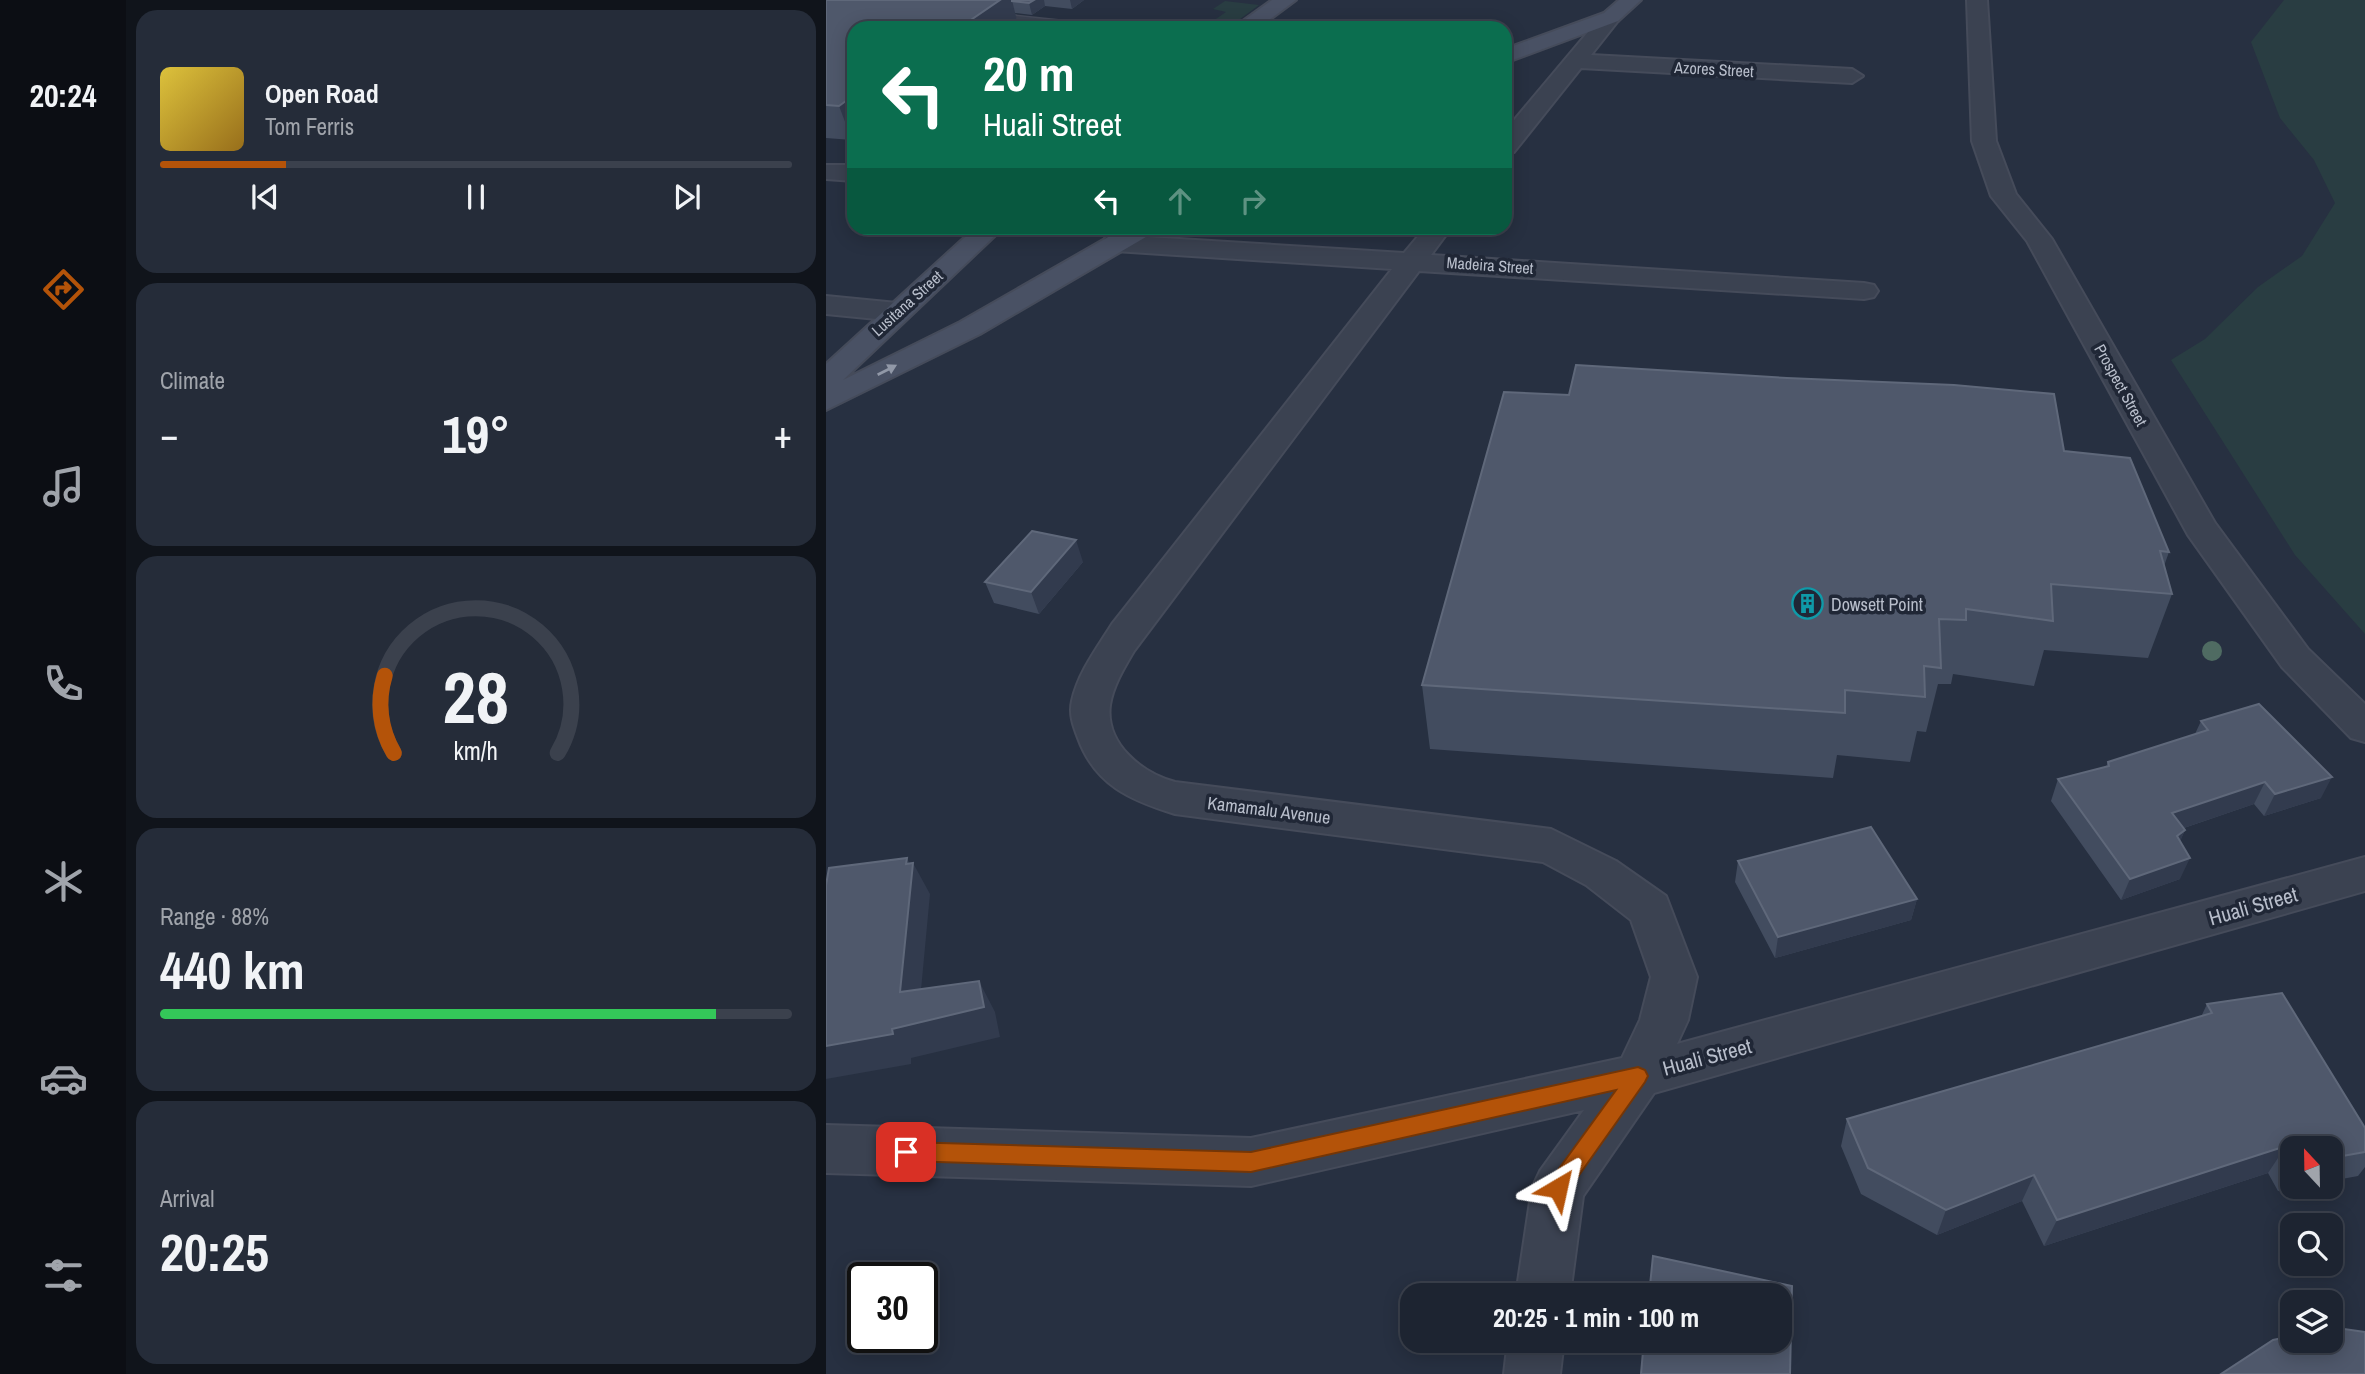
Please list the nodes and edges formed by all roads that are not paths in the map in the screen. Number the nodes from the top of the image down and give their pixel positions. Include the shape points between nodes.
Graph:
1 (1286, 0) edge
2 (1631, 0) edge
3 (1977, 0) edge
4 (969, 14) edge
5 (1611, 17) junction
6 (1030, 21) edge
7 (1254, 21) edge
8 (1512, 53) edge
9 (1576, 61) junction
10 (1852, 76) dead end
11 (1512, 139) edge
12 (826, 172) edge
13 (847, 173) edge
14 (982, 235) edge
15 (1129, 235) edge
16 (1432, 235) edge
17 (1115, 243) junction
18 (1411, 260) junction
19 (1062, 274) junction
20 (1864, 291) dead end
21 (826, 305) edge
22 (906, 305) junction
23 (826, 380) edge
24 (826, 401) edge
25 (2365, 728) edge
26 (2365, 874) edge
27 (1638, 1076) junction
28 (826, 1149) edge
29 (1545, 1283) edge
30 (1534, 1353) edge
31 (1532, 1374) edge

1 - 7 main road
2 - 5 main road
3 - 25 street, Prospect Street via 1984,141 2004,196 2039,239 2200,527 2295,658
4 - 6 lane
5 - 8 main road
5 - 9 street
9 - 10 street, Azores Street
9 - 11 street
12 - 13 street
14 - 22 main road, Lusitana Street
15 - 17 main road
16 - 18 street, Kamamalu Avenue
17 - 18 street, Madeira Street
17 - 19 main road
18 - 20 street, Madeira Street
18 - 27 street, Kamamalu Avenue via 1125,633 1101,676 1090,712 1101,749 1114,769 1143,789 1551,846 1601,873 1650,909 1674,977 1664,1020
19 - 22 main road via 988,302
24 -> 19 main road via 970,328
21 - 22 street
22 - 23 main road, Lusitana Street
26 - 27 street, Huali Street
27 - 28 street, Huali Street via 1251,1162
27 - 29 street, Kamamalu Avenue via 1558,1188
30 - 31 street

